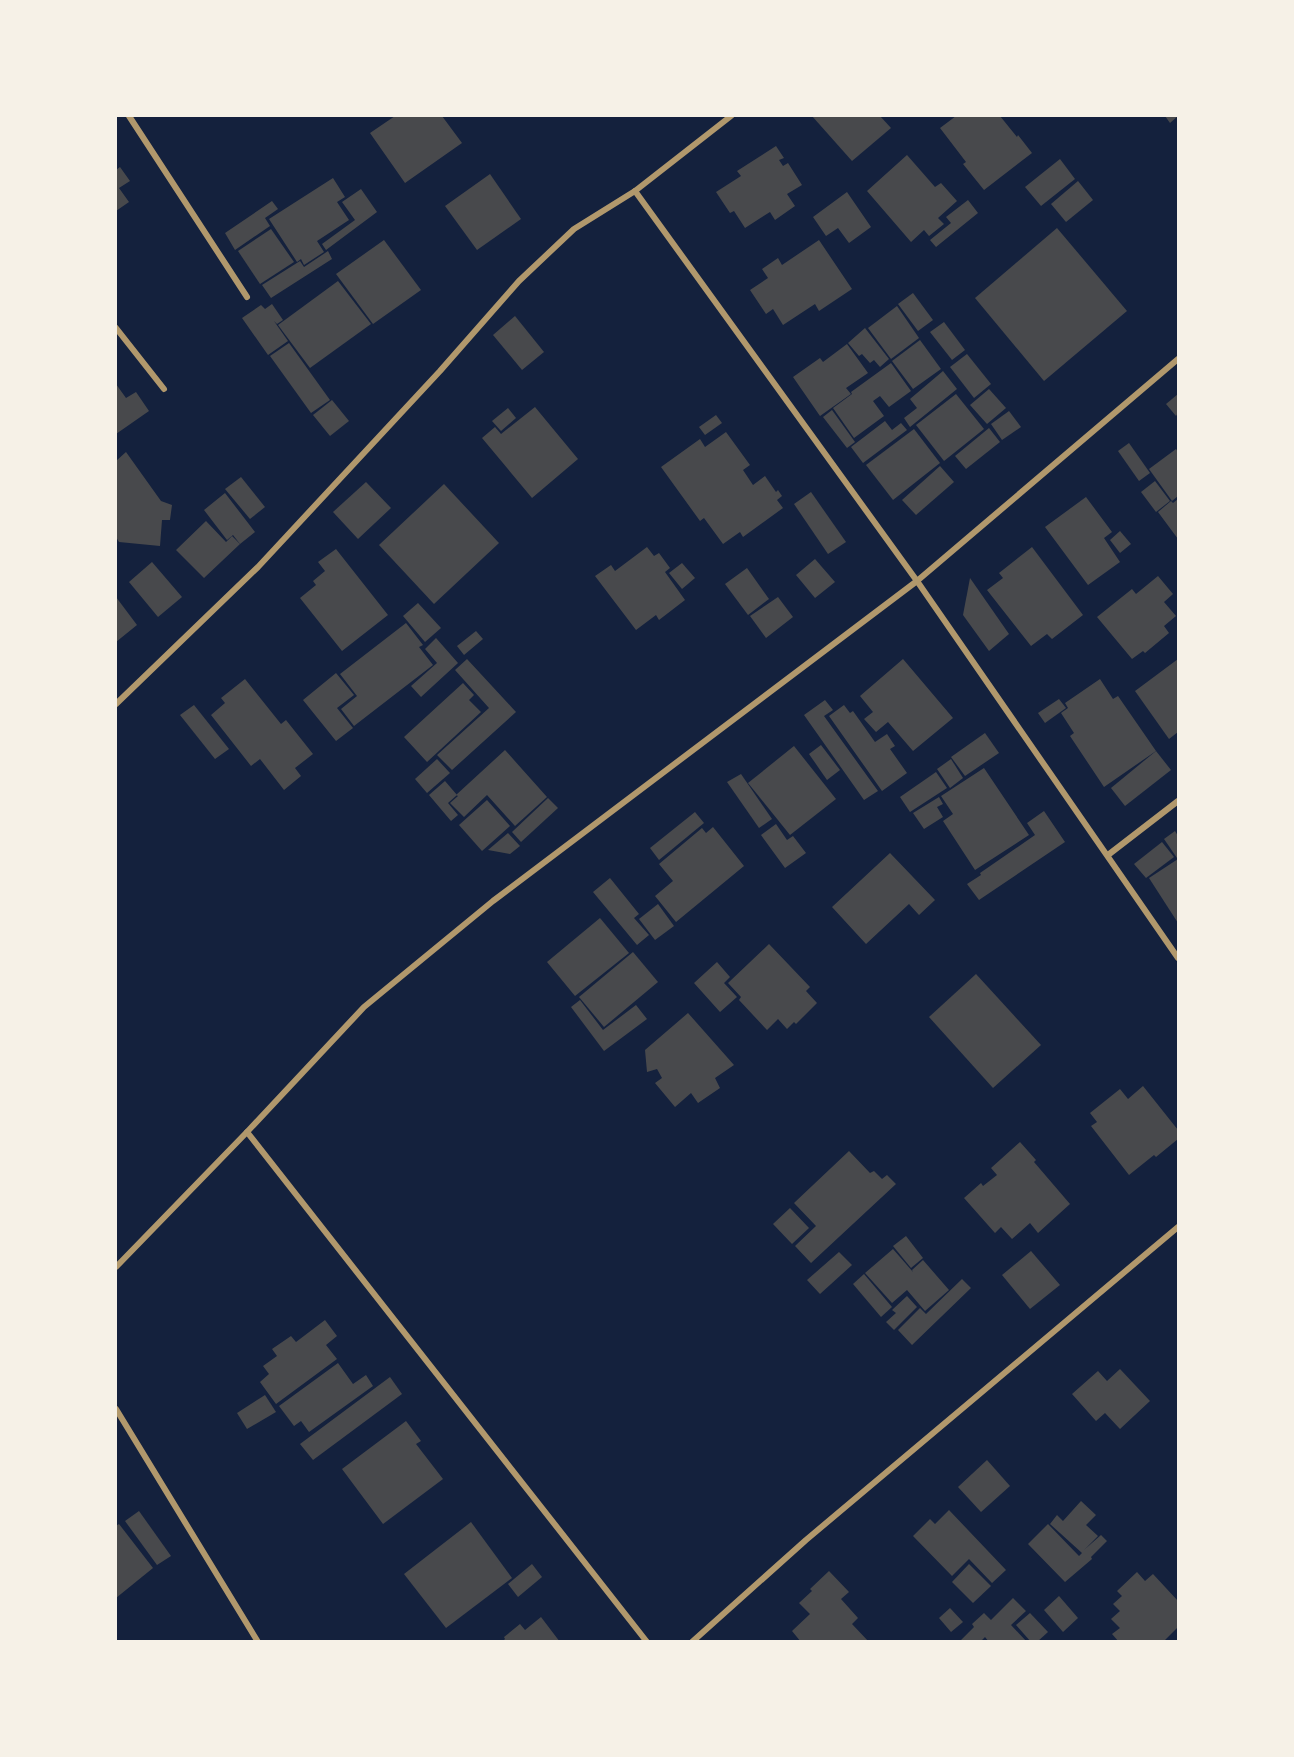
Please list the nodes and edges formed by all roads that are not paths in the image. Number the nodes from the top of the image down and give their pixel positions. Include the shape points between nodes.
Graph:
1 (129, 116) edge
2 (731, 116) edge
3 (635, 191) junction
4 (247, 297) dead end
5 (116, 328) edge
6 (1179, 358) edge
7 (164, 389) dead end
8 (917, 581) junction
9 (116, 704) edge
10 (1179, 801) edge
11 (1108, 855) junction
12 (1179, 958) edge
13 (247, 1132) junction
14 (1179, 1227) edge
15 (116, 1267) edge
16 (116, 1409) edge
17 (258, 1641) edge
18 (647, 1641) edge
19 (692, 1641) edge

1 - 4 street
2 - 3 street
3 - 8 street
3 - 9 street via 574,229 519,281 258,567
5 - 7 street
6 - 8 street
8 - 11 street
8 - 13 street via 502,894 364,1007
10 - 11 street
11 - 12 street
13 - 15 street
13 - 18 street
14 - 19 street via 806,1540
16 - 17 street

